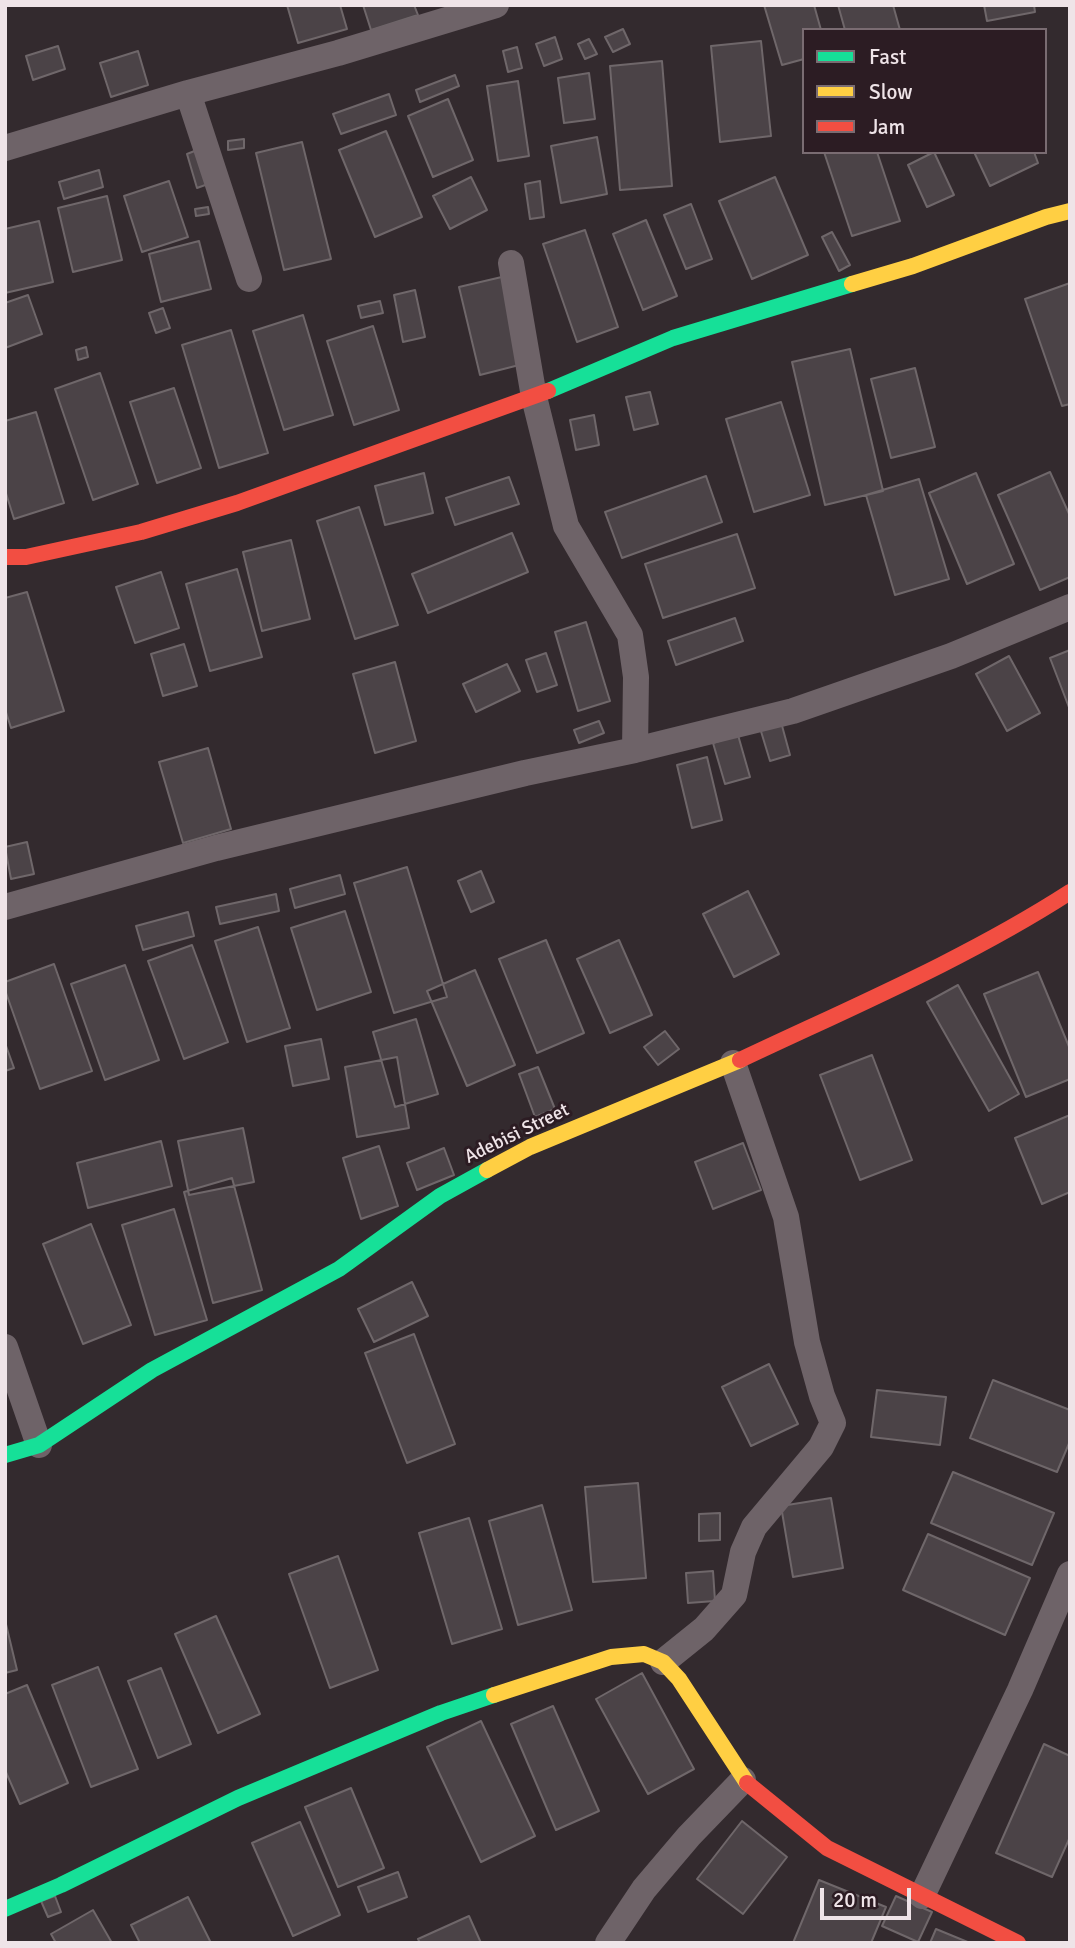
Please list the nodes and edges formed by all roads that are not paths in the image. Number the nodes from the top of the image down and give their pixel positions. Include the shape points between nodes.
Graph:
1 (496, 5) edge
2 (448, 13) edge
3 (188, 93) junction
4 (5, 148) edge
5 (1070, 211) edge
6 (511, 263) dead end
7 (249, 279) dead end
8 (534, 397) junction
9 (5, 557) edge
10 (1070, 607) edge
11 (635, 750) junction
12 (1070, 892) edge
13 (5, 906) edge
14 (733, 1063) junction
15 (5, 1348) edge
16 (39, 1446) junction
17 (5, 1455) edge
18 (1070, 1574) edge
19 (663, 1662) junction
20 (743, 1780) junction
21 (922, 1896) junction
22 (5, 1909) edge
23 (608, 1943) edge
24 (1018, 1943) edge

1 - 2 street
2 - 3 street
3 - 4 street
3 - 7 street
5 - 8 street via 913,266 673,338
6 - 8 street
8 - 9 street via 141,532 26,557
8 - 11 street via 566,526 630,635 636,677
10 - 11 street via 951,656 793,711
11 - 13 street via 216,848
12 - 14 street, Adebisi Street via 1017,926
14 - 16 street, Adebisi Street via 507,1159 440,1196 339,1269 152,1370
14 - 19 street via 786,1217 807,1342 833,1423 821,1447 754,1527 734,1595 704,1629
15 - 16 street
16 - 17 street, Adebisi Street
18 - 21 street
19 - 20 street via 679,1679
19 - 22 street via 644,1654 611,1657 440,1713 238,1798
20 - 21 street via 827,1848
20 - 23 street via 644,1889
21 - 24 street

